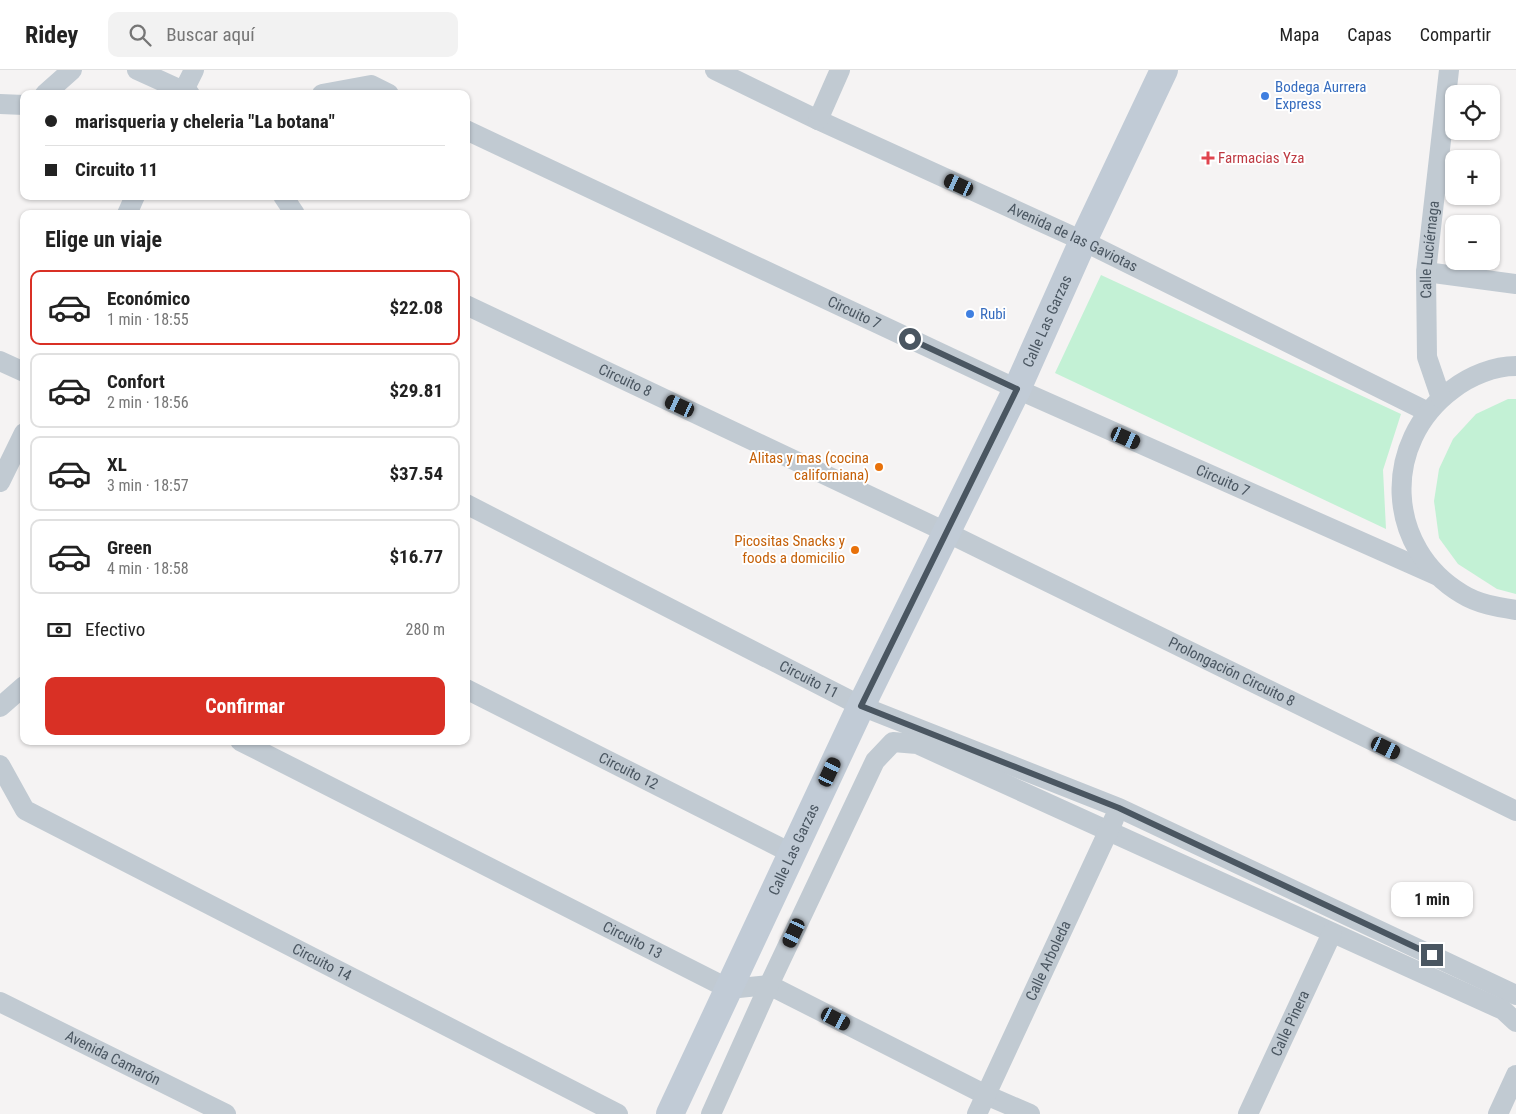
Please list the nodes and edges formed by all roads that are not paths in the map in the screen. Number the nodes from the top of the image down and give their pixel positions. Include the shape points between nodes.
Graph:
1 (72, 70) edge
2 (137, 70) edge
3 (194, 70) edge
4 (715, 70) edge
5 (840, 70) edge
6 (1164, 70) edge
7 (1449, 70) edge
8 (50, 90) edge
9 (179, 90) edge
10 (186, 90) edge
11 (344, 90) edge
12 (381, 90) edge
13 (0, 104) edge
14 (20, 105) edge
15 (818, 120) junction
16 (470, 132) edge
17 (1083, 241) junction
18 (1426, 272) junction
19 (1516, 284) edge
20 (470, 307) edge
21 (0, 361) edge
22 (1516, 366) edge
23 (20, 370) edge
24 (1017, 389) junction
25 (1434, 405) junction
26 (20, 441) edge
27 (0, 482) edge
28 (470, 506) edge
29 (948, 533) junction
30 (1436, 575) junction
31 (1516, 610) edge
32 (20, 690) edge
33 (470, 691) edge
34 (861, 706) junction
35 (0, 707) edge
36 (248, 745) edge
37 (0, 765) edge
38 (1119, 808) junction
39 (1514, 808) edge
40 (1108, 831) junction
41 (791, 853) junction
42 (1382, 932) junction
43 (1332, 933) junction
44 (1372, 951) junction
45 (769, 985) junction
46 (729, 988) junction
47 (1516, 994) edge
48 (0, 1002) edge
49 (1516, 1022) edge
50 (1516, 1075) edge
51 (986, 1095) junction
52 (226, 1114) edge
53 (618, 1114) edge
54 (670, 1114) edge
55 (711, 1114) edge
56 (977, 1114) edge
57 (1030, 1114) edge
58 (1248, 1114) edge
59 (1498, 1114) edge

1 - 8 street
2 - 9 street
3 - 10 street
4 - 15 street, Avenida de las Gaviotas
5 - 15 street
6 - 17 street, Calle Las Garzas
7 - 18 street, Calle Luciérnaga
11 - 12 street via 371,85
13 - 14 street
15 - 17 street, Avenida de las Gaviotas
16 - 24 street, Circuito 7
17 - 24 street, Calle Las Garzas
17 - 25 street, Avenida de las Gaviotas
18 - 19 street
18 - 25 street, Calle Luciérnaga via 1427,357
20 - 29 street, Circuito 8
21 - 23 street
22 - 25 street via 1486,372 1462,382
24 - 29 street, Calle Las Garzas
24 - 30 street, Circuito 7
25 - 30 street via 1411,440 1401,485 1406,524 1424,560
26 - 27 street
28 - 34 street, Circuito 11
29 - 34 street, Calle Las Garzas
29 - 39 street, Prolongación Circuito 8
30 - 31 street via 1462,595 1492,607
32 - 35 street
33 - 41 street, Circuito 12
34 - 38 street, Circuito 11
34 - 41 street, Calle Las Garzas
36 - 46 street, Circuito 13
37 - 53 street, Circuito 14 via 25,810
38 - 40 street, Calle Arboleda
38 - 42 street, Circuito 11
40 - 43 street
40 - 45 street via 916,744 893,742 875,761
40 - 51 street, Calle Arboleda
41 - 46 street, Calle Las Garzas
42 - 44 street
42 - 47 street, Circuito 11
43 - 44 street
43 - 58 street, Calle Pinera
44 - 49 street via 1503,1010
45 - 46 street
45 - 51 street
45 - 55 street
46 - 54 street, Calle Las Garzas
48 - 52 street, Avenida Camarón
50 - 59 street
51 - 56 street, Calle Arboleda
51 - 57 street

